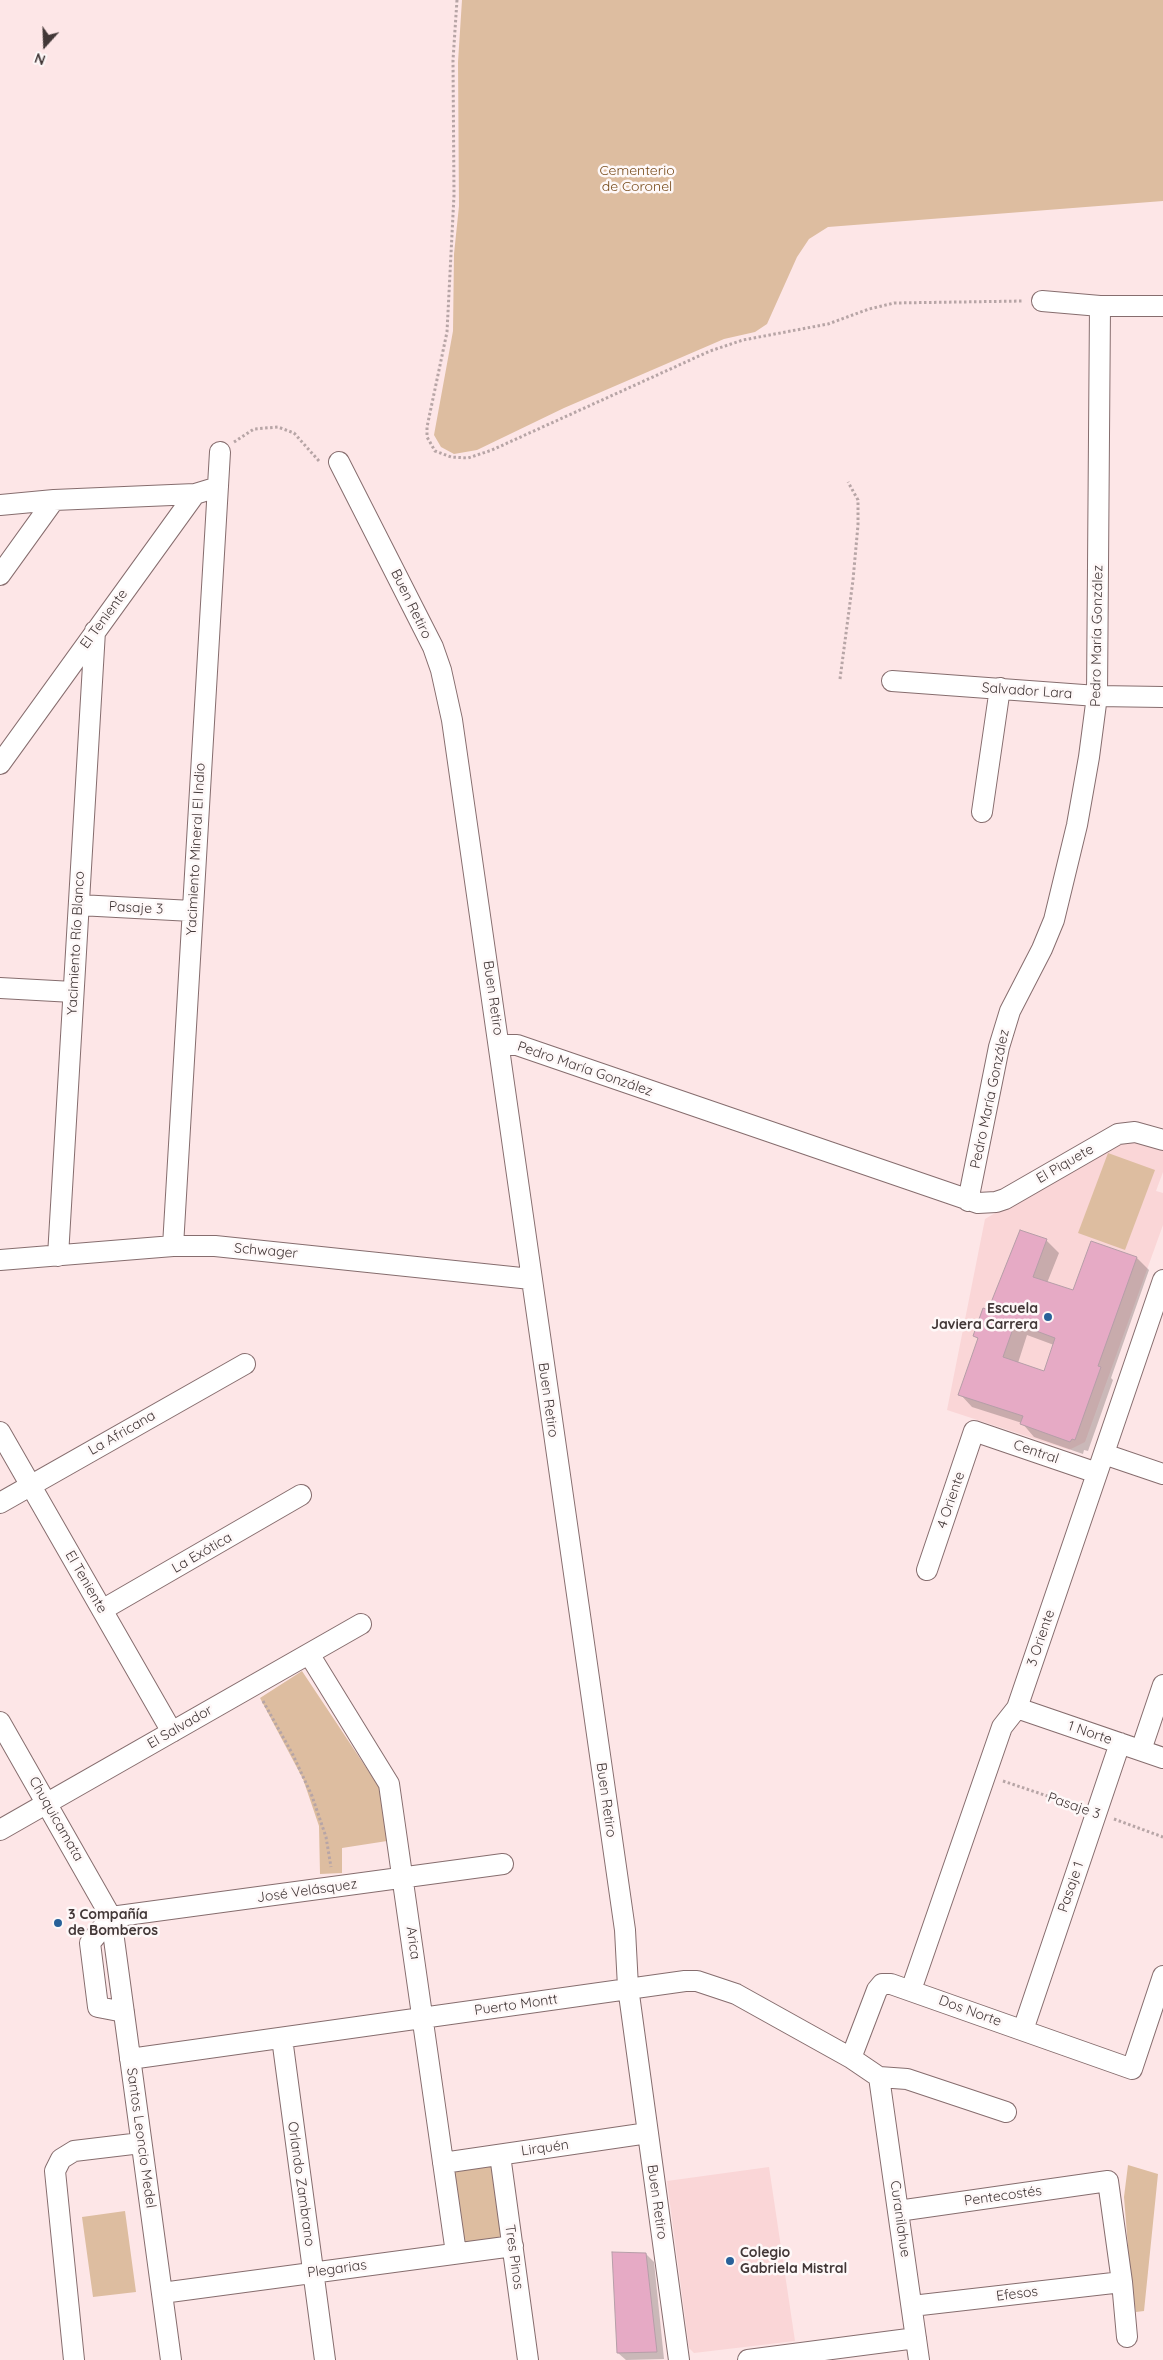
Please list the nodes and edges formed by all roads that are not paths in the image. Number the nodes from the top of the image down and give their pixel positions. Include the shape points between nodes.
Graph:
1 (1042, 301) road end
2 (1100, 306) junction
3 (1163, 306) edge
4 (220, 452) road end
5 (330, 462) road end
6 (218, 487) junction
7 (196, 494) junction
8 (54, 500) junction
9 (0, 505) edge
10 (0, 575) edge
11 (95, 631) junction
12 (892, 681) dead end
13 (1000, 688) junction
14 (1097, 696) junction
15 (1163, 697) edge
16 (0, 764) edge
17 (982, 812) dead end
18 (79, 905) junction
19 (192, 911) junction
20 (0, 988) edge
21 (74, 992) junction
22 (499, 1045) junction
23 (1163, 1140) edge
24 (968, 1202) junction
25 (173, 1246) junction
26 (58, 1256) junction
27 (0, 1260) edge
28 (531, 1279) junction
29 (1163, 1280) edge
30 (245, 1364) dead end
31 (974, 1431) joint
32 (0, 1432) edge
33 (1104, 1454) junction
34 (1097, 1473) junction
35 (1163, 1474) edge
36 (30, 1486) junction
37 (301, 1495) dead end
38 (0, 1503) edge
39 (927, 1570) dead end
40 (102, 1610) junction
41 (361, 1624) dead end
42 (309, 1654) junction
43 (1163, 1685) edge
44 (1017, 1708) junction
45 (0, 1722) edge
46 (172, 1732) junction
47 (1120, 1743) junction
48 (1141, 1750) junction
49 (1163, 1758) edge
50 (46, 1804) junction
51 (0, 1830) edge
52 (502, 1864) dead end
53 (404, 1878) junction
54 (110, 1917) junction
55 (1163, 1976) edge
56 (628, 1987) junction
57 (911, 1990) junction
58 (423, 2018) junction
59 (1023, 2030) junction
60 (282, 2038) junction
61 (851, 2058) junction
62 (130, 2059) junction
63 (879, 2077) junction
64 (1006, 2112) dead end
65 (648, 2133) junction
66 (141, 2143) junction
67 (500, 2155) junction
68 (443, 2163) junction
69 (898, 2211) junction
70 (513, 2246) junction
71 (456, 2253) junction
72 (313, 2272) junction
73 (1122, 2282) junction
74 (162, 2293) junction
75 (912, 2306) junction
76 (1127, 2337) dead end
77 (916, 2338) junction
78 (74, 2360) edge
79 (171, 2360) edge
80 (325, 2360) edge
81 (528, 2360) edge
82 (679, 2360) edge
83 (748, 2360) edge
84 (919, 2360) edge

1 - 2 street
2 - 3 street
2 - 14 street, Pedro María González
4 - 6 street, Yacimiento Mineral El Indio
5 - 22 street, Buen Retiro via 422,624 441,670 460,770
6 - 7 street
6 - 19 street, Yacimiento Mineral El Indio
7 - 8 street
7 - 11 street, El Teniente
8 - 9 street
8 - 10 street
11 - 16 street, El Teniente
11 - 18 street, Yacimiento Río Blanco
12 - 13 street, Salvador Lara
13 - 14 street, Salvador Lara
13 - 17 street
14 - 15 street, Salvador Lara
14 - 24 street, Pedro María González via 1084,789 1066,876 1049,934 1003,1031
18 - 19 street, Pasaje 3
18 - 21 street, Yacimiento Río Blanco
19 - 25 street, Yacimiento Mineral El Indio
20 - 21 street
21 - 26 street, Yacimiento Río Blanco
22 - 24 street, Pedro María González via 517,1045
22 - 28 street, Buen Retiro
23 - 24 street, El Piquete via 1135,1132 1118,1134 1005,1199 987,1203
25 - 26 street, Schwager
25 - 28 street, Schwager via 269,1251
26 - 27 street, Schwager
28 - 56 street, Buen Retiro via 625,1930
29 - 33 street, 3 Oriente
30 - 36 street, La Africana
31 - 34 street, Central
31 - 39 street, 4 Oriente
32 - 36 street, El Teniente
33 - 34 street, 3 Oriente
33 - 35 street
34 - 44 street, 3 Oriente
36 - 38 street, La Africana
36 - 40 street, El Teniente
37 - 40 street, La Exótica
40 - 46 street, El Teniente
41 - 42 street, El Salvador
42 - 46 street, El Salvador
42 - 53 street, Arica via 389,1784
43 - 48 street
44 - 47 street, 1 Norte
44 - 57 street, 3 Oriente via 1002,1727
45 - 50 street, Chuquicamata
46 - 50 street, El Salvador
47 - 48 street, 1 Norte
47 - 59 street, Pasaje 1
48 - 49 street, 1 Norte
50 - 51 street, El Salvador
50 - 54 street, Chuquicamata
52 - 53 street, José Velásquez
53 - 54 street, José Velásquez
53 - 58 street, Arica
54 - 62 street, Santos Leoncio Medel
55 - 59 street, Dos Norte via 1132,2069
56 - 58 street, Puerto Montt via 615,1992
56 - 61 street, Puerto Montt via 697,1981 736,1994
56 - 65 street, Buen Retiro
57 - 59 street, Dos Norte
57 - 61 street, Dos Norte via 882,1984
58 - 60 street, Puerto Montt
58 - 68 street, Arica
60 - 62 street, Puerto Montt
60 - 72 street, Orlando Zambrano
61 - 63 street, Puerto Montt
62 - 66 street, Santos Leoncio Medel
63 - 64 street via 907,2079
63 - 69 street, Curanilahue
65 - 67 street, Lirquén
65 - 82 street, Buen Retiro
66 - 74 street, Santos Leoncio Medel
66 - 78 street via 74,2151 61,2159 55,2171
67 - 68 street, Lirquén
67 - 70 street, Tres Pinos
68 - 71 street, Arica
69 - 73 street, Pentecostés via 1108,2181
69 - 75 street, Curanilahue
70 - 71 street, Plegarias
70 - 81 street, Tres Pinos
71 - 72 street, Plegarias
72 - 74 street, Plegarias
72 - 80 street, Orlando Zambrano
73 - 75 street, Efesos
73 - 76 street
74 - 79 street, Santos Leoncio Medel
75 - 77 street, Curanilahue
77 - 83 street
77 - 84 street, Curanilahue

